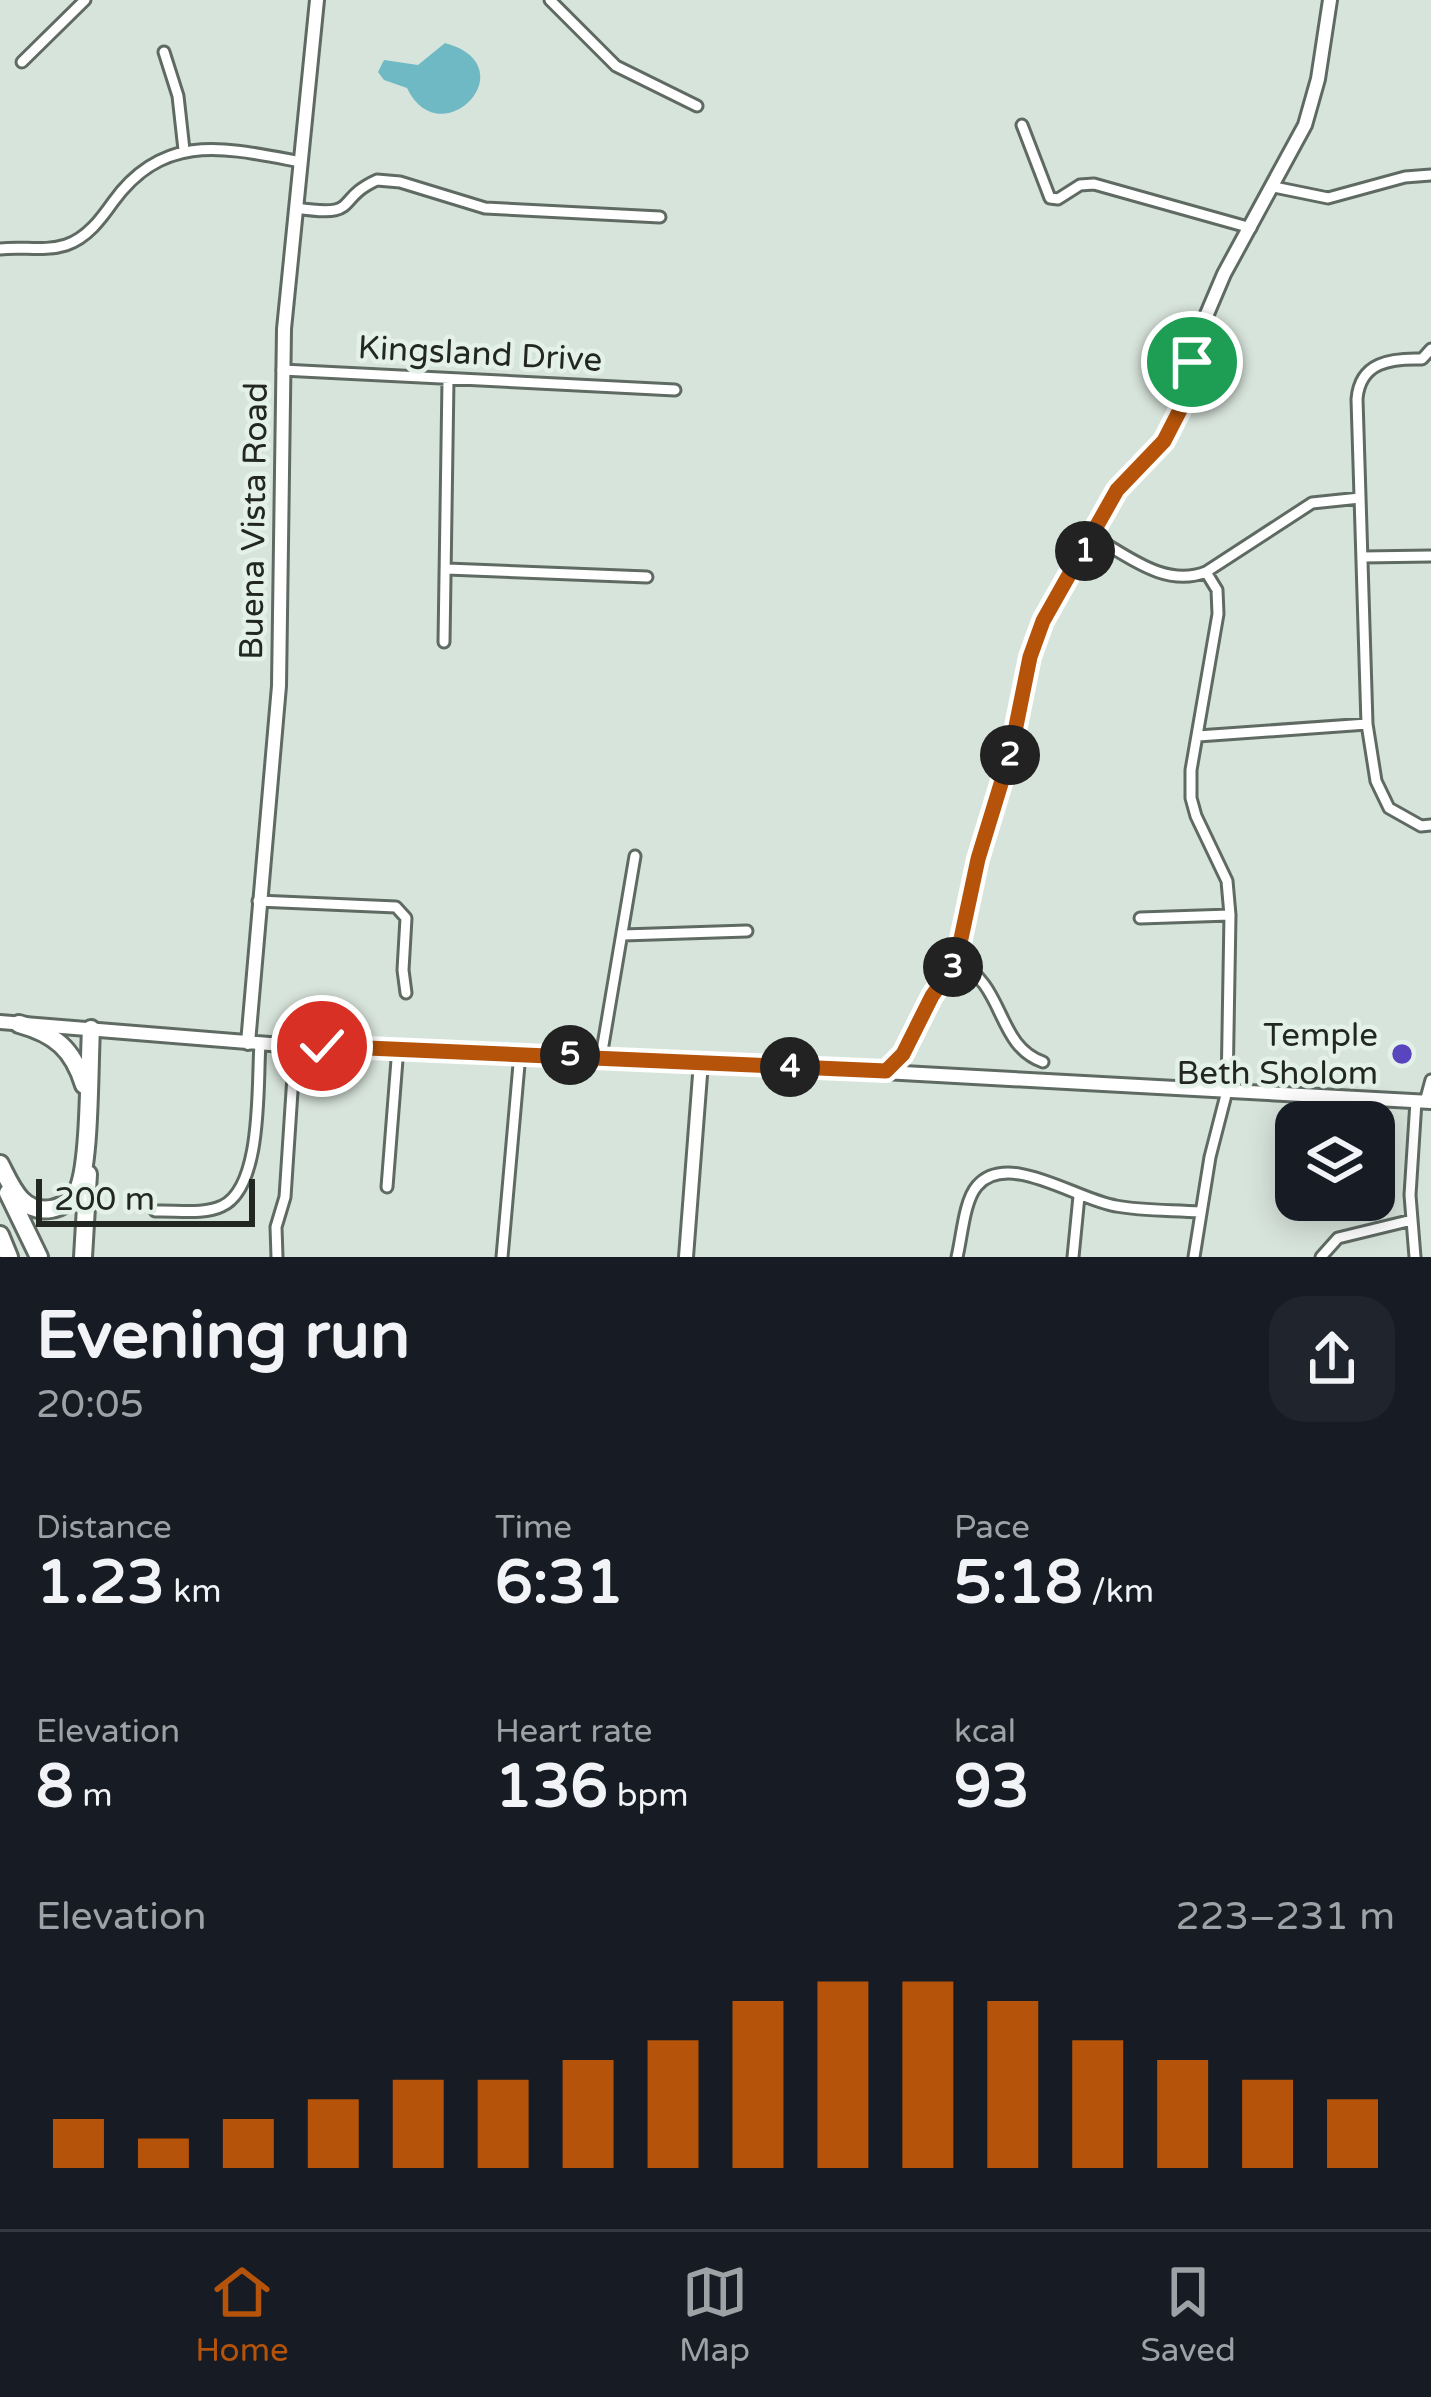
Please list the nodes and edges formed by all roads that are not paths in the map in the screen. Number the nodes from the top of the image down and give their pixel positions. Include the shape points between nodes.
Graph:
1 (86, 0) edge
2 (317, 0) edge
3 (550, 0) edge
4 (1330, 0) edge
5 (164, 52) dead end
6 (22, 62) dead end
7 (697, 106) dead end
8 (1022, 125) dead end
9 (184, 151) junction
10 (301, 163) junction
11 (1431, 175) edge
12 (1274, 187) junction
13 (296, 208) junction
14 (659, 217) dead end
15 (1252, 228) junction
16 (0, 249) edge
17 (1431, 350) edge
18 (1422, 359) junction
19 (282, 370) junction
20 (1431, 371) edge
21 (448, 380) junction
22 (675, 390) dead end
23 (1360, 498) junction
24 (1094, 537) junction
25 (1431, 556) edge
26 (1363, 557) junction
27 (447, 569) junction
28 (1206, 572) junction
29 (647, 577) dead end
30 (444, 642) dead end
31 (1367, 724) junction
32 (1198, 736) junction
33 (1431, 826) edge
34 (635, 856) dead end
35 (258, 902) junction
36 (1230, 915) junction
37 (1140, 918) dead end
38 (747, 931) dead end
39 (623, 935) junction
40 (956, 962) junction
41 (406, 993) dead end
42 (10, 1023) edge
43 (95, 1030) junction
44 (254, 1043) junction
45 (295, 1046) junction
46 (398, 1048) junction
47 (520, 1053) junction
48 (601, 1057) junction
49 (701, 1062) junction
50 (1043, 1062) dead end
51 (886, 1071) junction
52 (1431, 1080) edge
53 (1227, 1091) junction
54 (86, 1094) junction
55 (1424, 1102) edge
56 (0, 1163) edge
57 (0, 1175) edge
58 (387, 1187) dead end
59 (1079, 1196) junction
60 (155, 1210) dead end
61 (1200, 1211) junction
62 (1412, 1220) junction
63 (0, 1235) edge
64 (9, 1257) edge
65 (39, 1257) edge
66 (83, 1257) edge
67 (277, 1257) edge
68 (502, 1257) edge
69 (686, 1257) edge
70 (957, 1257) edge
71 (1073, 1257) edge
72 (1194, 1257) edge
73 (1321, 1257) edge
74 (1415, 1257) edge

1 - 6 street
2 - 10 street, Buena Vista Road
3 - 7 street via 616,66
4 - 12 street via 1312,102
5 - 9 street
8 - 15 street via 1049,198 1094,184
9 - 10 street
9 - 16 street via 142,169 94,228 69,244
10 - 13 street, Buena Vista Road
11 - 12 street via 1328,198
12 - 15 street
13 - 14 street via 340,210 377,180 485,208
13 - 19 street, Buena Vista Road
15 - 24 street via 1207,314 1181,408 1164,441 1117,490
17 - 18 street
18 - 20 street
18 - 23 street via 1381,362 1358,384
19 - 21 street, Kingsland Drive
19 - 35 street, Buena Vista Road via 279,686
21 - 22 street, Kingsland Drive
21 - 27 street
23 - 26 street
23 - 28 street via 1312,503
24 - 28 street via 1168,577
24 - 40 street via 1030,657
25 - 26 street
26 - 31 street
27 - 29 street
27 - 30 street
28 - 32 street via 1218,614
31 - 32 street
31 - 33 street via 1389,808
32 - 36 street via 1191,797 1227,880
34 - 39 street
35 - 41 street via 396,907 406,918
35 - 44 street, Buena Vista Road
36 - 37 street
36 - 53 street
38 - 39 street
39 - 48 street
40 - 50 street via 984,980 1016,1042
40 - 51 street
42 - 43 street
42 - 54 highway via 63,1045
43 - 44 street
43 - 54 highway
43 - 66 highway
44 - 45 street
44 - 60 street via 247,1178 215,1210
45 - 46 street
45 - 67 street
46 - 47 street
46 - 58 street
47 - 48 street
47 - 68 street
48 - 49 street
49 - 51 street
49 - 69 street
51 - 53 street
52 - 55 street
53 - 55 street
53 - 61 street
54 - 56 highway via 81,1180 69,1202 28,1206
55 - 62 street
57 - 65 highway
59 - 61 street via 1116,1207
59 - 70 street via 1029,1175 986,1177 972,1190
59 - 71 street
61 - 72 street
62 - 73 street via 1338,1238
62 - 74 street
63 - 64 highway

